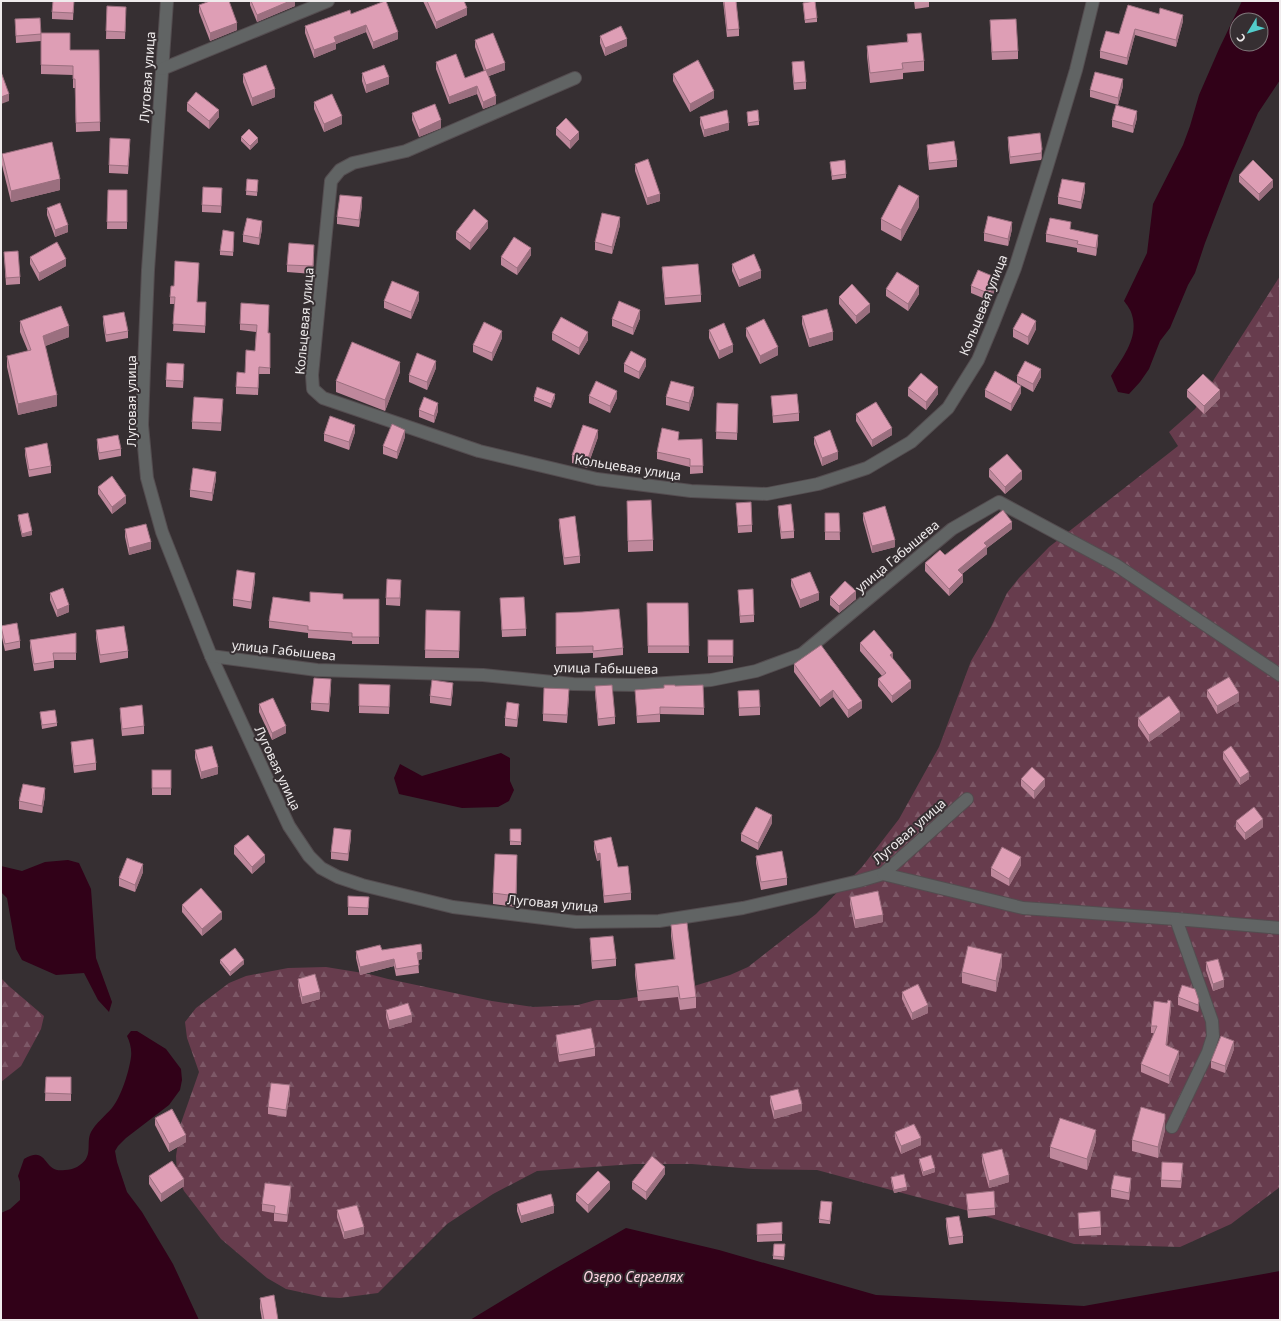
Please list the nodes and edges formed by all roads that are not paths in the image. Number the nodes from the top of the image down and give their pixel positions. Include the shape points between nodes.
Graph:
1 (167, 1) edge
2 (328, 1) edge
3 (1093, 1) edge
4 (162, 69) junction
5 (575, 78) dead end
6 (211, 656) junction
7 (1280, 674) edge
8 (967, 799) dead end
9 (883, 874) junction
10 (1176, 919) junction
11 (1280, 928) edge
12 (1172, 1127) dead end

1 - 4 street, Луговая улица
2 - 4 street
3 - 5 street, Кольцевая улица via 1076,70 1015,268 978,360 948,408 911,442 867,468 818,484 767,494 691,491 590,477 479,451 323,398 313,388 312,375 331,181 340,170 353,163 406,151
4 - 6 street, Луговая улица via 148,270 142,425 147,478 162,532
6 - 7 street, улица Габышева via 317,670 483,675 574,684 637,685 711,680 756,671 802,654 952,529 999,502 1116,565
6 - 9 street, Луговая улица via 286,819 309,856 321,868 362,885 453,907 534,918 576,922 659,921 743,908
8 - 9 street, Луговая улица
9 - 10 street via 1023,908
10 - 11 street
10 - 12 street via 1212,1021 1214,1036

